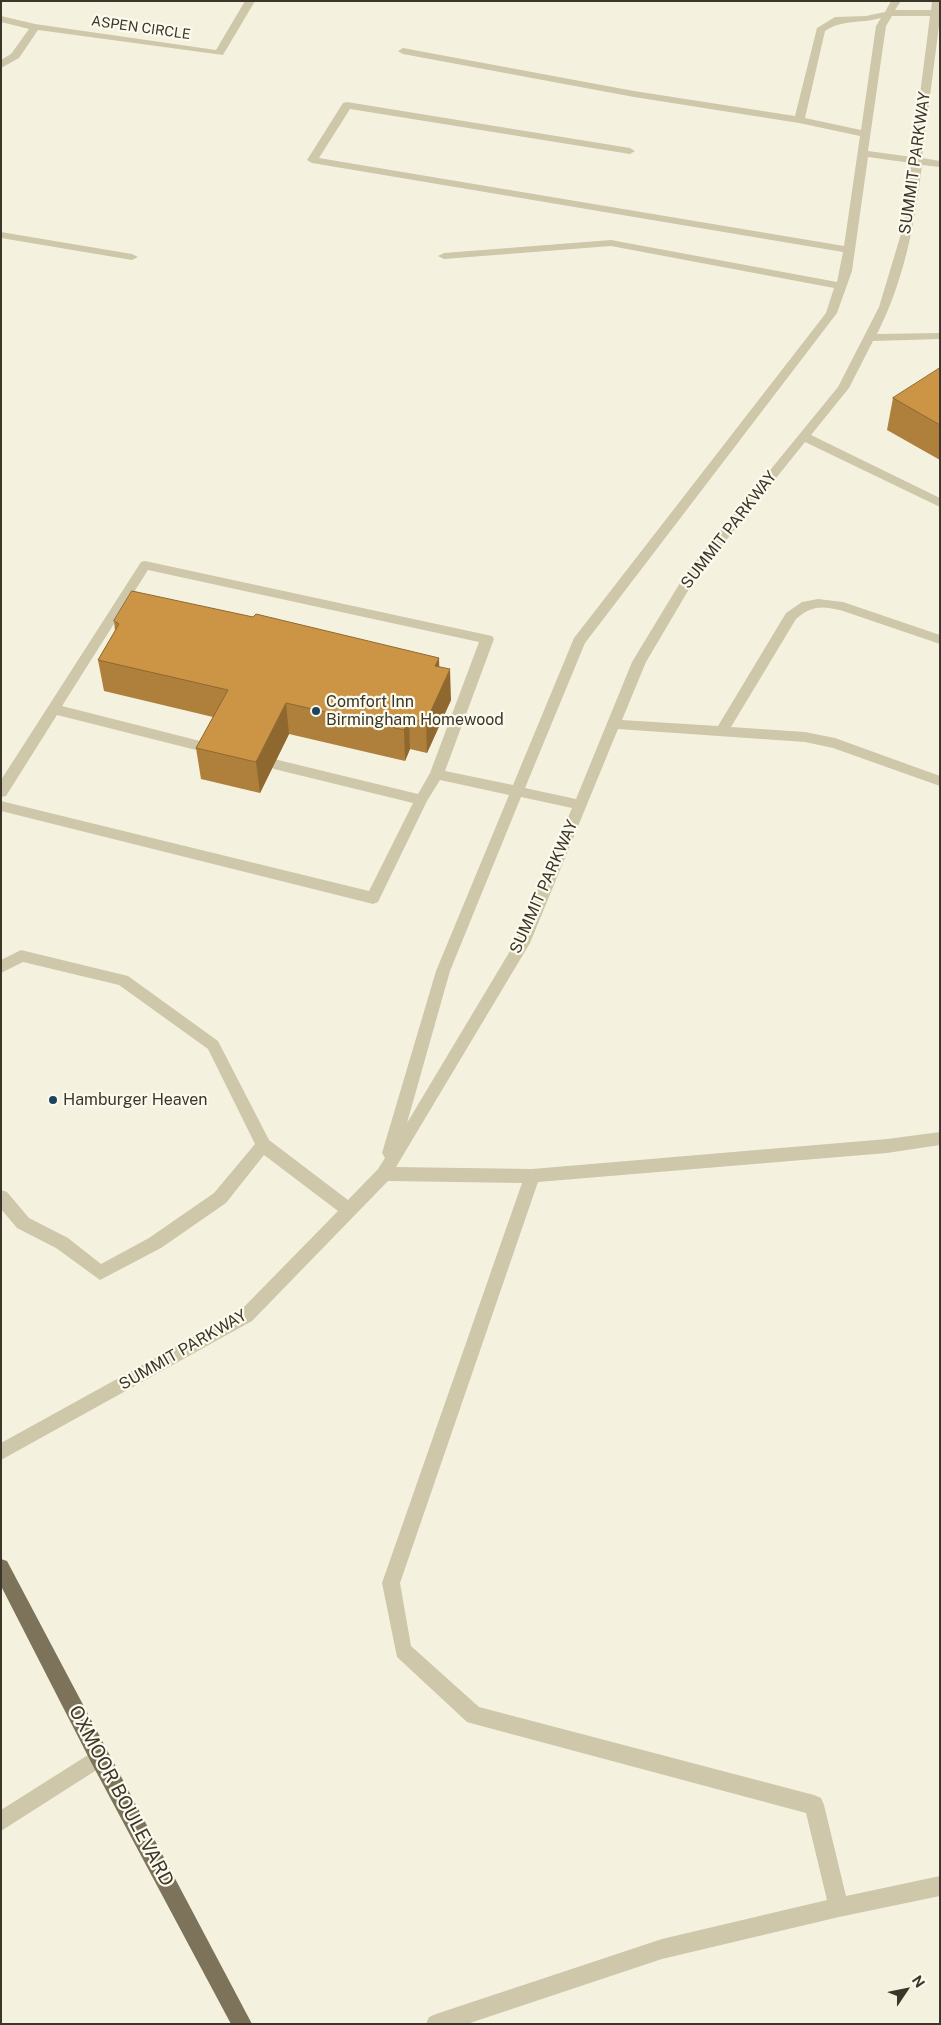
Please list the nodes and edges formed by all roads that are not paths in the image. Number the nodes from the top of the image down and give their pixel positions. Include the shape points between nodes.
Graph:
1 (250, 1) edge
2 (937, 1) edge
3 (894, 7) edge
4 (937, 13) edge
5 (1, 19) edge
6 (35, 27) junction
7 (403, 51) dead end
8 (1, 65) edge
9 (798, 120) junction
10 (866, 134) junction
11 (630, 151) dead end
12 (863, 153) junction
13 (916, 160) junction
14 (940, 164) edge
15 (1, 235) edge
16 (849, 250) junction
17 (444, 256) dead end
18 (132, 257) dead end
19 (841, 286) junction
20 (940, 336) edge
21 (869, 338) junction
22 (803, 436) junction
23 (940, 502) edge
24 (940, 640) edge
25 (54, 709) junction
26 (614, 724) junction
27 (721, 732) junction
28 (216, 750) edge
29 (274, 764) edge
30 (437, 774) junction
31 (940, 780) edge
32 (517, 791) junction
33 (1, 792) edge
34 (421, 800) junction
35 (580, 805) junction
36 (1, 806) edge
37 (1, 967) edge
38 (940, 1138) edge
39 (263, 1146) junction
40 (384, 1174) junction
41 (532, 1176) junction
42 (1, 1197) edge
43 (349, 1210) junction
44 (1, 1452) edge
45 (1, 1567) edge
46 (99, 1757) junction
47 (1, 1821) edge
48 (940, 1886) edge
49 (839, 1906) junction
50 (242, 2024) edge
51 (436, 2024) edge

1 - 6 street, ASPEN CIRCLE via 219,53
2 - 4 street, SUMMIT PARKWAY
3 - 4 street
3 - 9 street via 866,20 835,20 820,30
3 - 10 street, SUMMIT PARKWAY via 881,26
4 - 13 street, SUMMIT PARKWAY
5 - 6 street, ASPEN CIRCLE
6 - 8 street via 15,56
7 - 9 street via 634,94
9 - 10 street
10 - 12 street, SUMMIT PARKWAY
11 - 16 street via 347,105 312,160
12 - 13 street
12 - 16 street, SUMMIT PARKWAY
13 - 14 street
13 - 21 street, SUMMIT PARKWAY via 909,224 885,307
15 - 18 street
16 - 19 street, SUMMIT PARKWAY
17 - 19 street via 611,243
19 - 32 street, SUMMIT PARKWAY via 831,313 579,641
20 - 21 street
21 - 22 street, SUMMIT PARKWAY via 843,388
22 - 23 street
22 - 26 street, SUMMIT PARKWAY via 690,576 640,662
24 - 27 street via 843,607 819,602 804,606 791,616
25 - 28 street
25 - 30 street via 145,565 487,639
25 - 33 street
26 - 27 street
26 - 35 street, SUMMIT PARKWAY
27 - 31 street via 805,737 835,743
29 - 34 street
30 - 32 street
30 - 34 street
32 - 35 street
32 - 40 street, SUMMIT PARKWAY via 443,971
34 - 36 street via 373,898
35 - 40 street, SUMMIT PARKWAY via 523,943
37 - 39 street via 21,956 123,980 213,1045
38 - 41 street via 887,1146
39 - 42 street via 220,1198 155,1243 100,1273 62,1243 24,1223
39 - 43 street
40 - 41 street
40 - 43 street, SUMMIT PARKWAY
41 - 49 street via 391,1583 403,1651 474,1715 814,1805
43 - 44 street, SUMMIT PARKWAY via 246,1316
45 - 46 main road, OXMOOR BOULEVARD
46 - 47 street
46 - 50 main road, OXMOOR BOULEVARD
48 - 49 street
49 - 51 street via 662,1949

